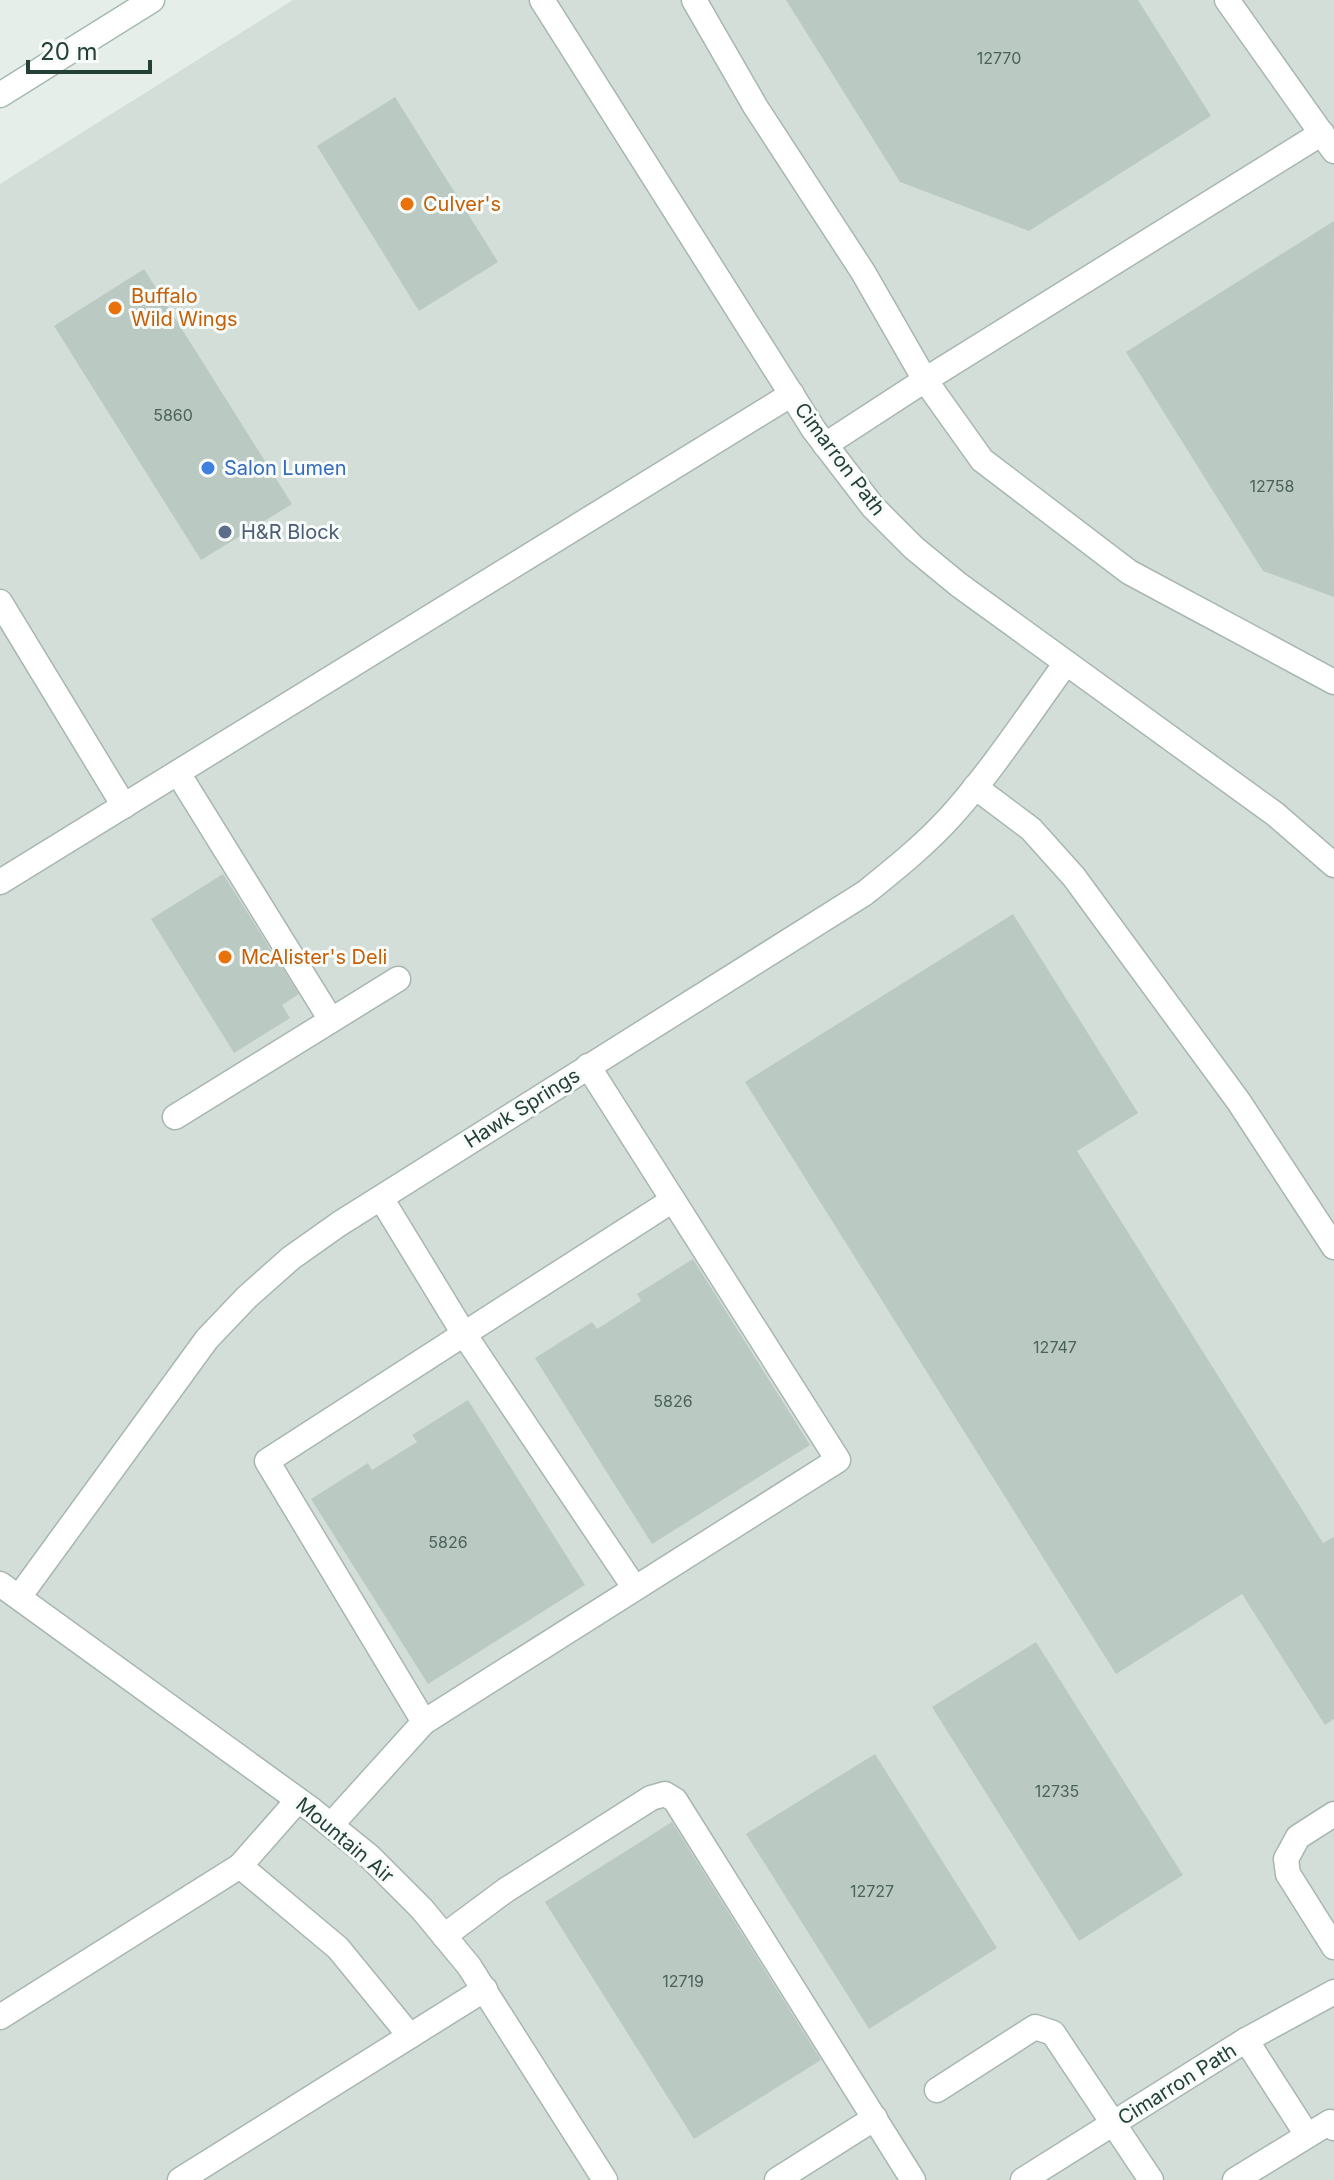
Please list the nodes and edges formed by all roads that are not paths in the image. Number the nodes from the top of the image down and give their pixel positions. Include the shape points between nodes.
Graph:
1 (152, 0) edge
2 (542, 0) edge
3 (694, 0) edge
4 (1227, 0) edge
5 (0, 95) edge
6 (1328, 142) edge
7 (925, 380) junction
8 (792, 394) junction
9 (825, 445) junction
10 (0, 602) edge
11 (1066, 663) junction
12 (1334, 682) edge
13 (178, 773) junction
14 (975, 787) junction
15 (124, 806) junction
16 (1334, 865) edge
17 (0, 882) edge
18 (398, 979) dead end
19 (331, 1020) junction
20 (588, 1066) junction
21 (175, 1117) dead end
22 (381, 1198) junction
23 (673, 1200) junction
24 (1334, 1247) edge
25 (464, 1334) junction
26 (634, 1587) junction
27 (9, 1591) edge
28 (424, 1722) junction
29 (298, 1800) junction
30 (1334, 1814) edge
31 (331, 1825) junction
32 (240, 1866) junction
33 (444, 1936) junction
34 (1334, 1947) edge
35 (485, 1989) junction
36 (1334, 1992) edge
37 (0, 2017) edge
38 (410, 2036) junction
39 (1246, 2040) junction
40 (937, 2090) dead end
41 (875, 2118) junction
42 (1115, 2123) junction
43 (1334, 2128) edge
44 (1307, 2135) junction
45 (180, 2180) edge
46 (605, 2180) edge
47 (777, 2180) edge
48 (913, 2180) edge
49 (1023, 2180) edge
50 (1151, 2180) edge
51 (1235, 2180) edge

1 - 5 street
2 - 8 street, Cimarron Path
3 - 7 street
4 - 6 street
6 - 7 street
7 - 9 street
7 - 12 street via 982,460 1129,572
8 - 9 street, Cimarron Path
8 - 13 street
9 - 11 street, Cimarron Path via 873,507 914,548
10 - 15 street
11 - 14 street, Hawk Springs
11 - 16 street, Cimarron Path via 1275,814
13 - 15 street
13 - 19 street
14 - 20 street, Hawk Springs via 911,857 865,893
14 - 24 street via 1031,829 1074,877 1239,1102
15 - 17 street
18 - 19 street
19 - 21 street
20 - 22 street, Hawk Springs
20 - 23 street
22 - 25 street
22 - 27 street, Hawk Springs via 291,1258 207,1339
23 - 25 street
23 - 26 street via 838,1460
25 - 26 street
25 - 28 street via 267,1461
26 - 28 street
27 - 29 street, Mountain Air
28 - 31 street
29 - 31 street, Mountain Air
29 - 32 street
30 - 34 street via 1298,1837 1286,1859 1288,1874
31 - 33 street, Mountain Air via 369,1856
32 - 37 street
32 - 38 street via 338,1948
33 - 35 street, Mountain Air
33 - 41 street via 506,1890 665,1794 675,1800
35 - 38 street
35 - 46 street, Mountain Air
36 - 39 street, Cimarron Path
38 - 45 street
39 - 42 street, Cimarron Path
39 - 44 street
40 - 42 street via 1035,2027 1053,2033
41 - 47 street
41 - 48 street
42 - 49 street, Cimarron Path
42 - 50 street
43 - 44 street via 1330,2122
44 - 51 street

